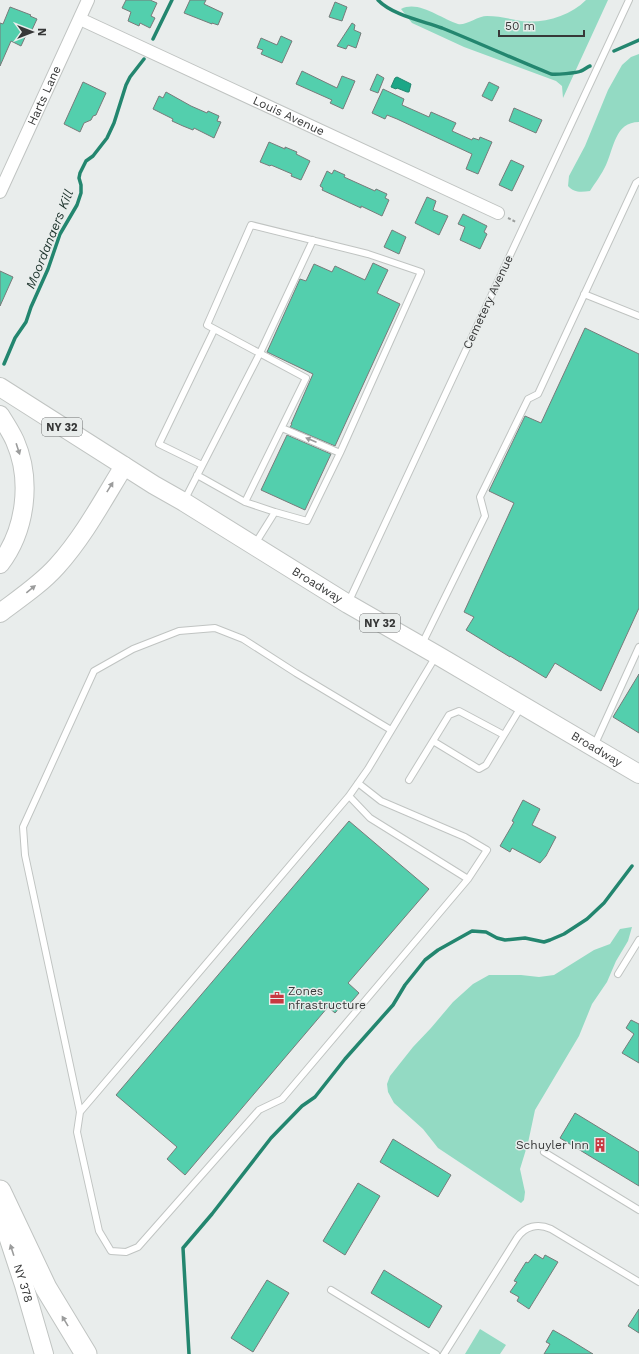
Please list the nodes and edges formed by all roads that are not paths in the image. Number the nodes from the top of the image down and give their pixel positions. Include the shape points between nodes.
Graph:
1 (88, 0) edge
2 (629, 0) edge
3 (80, 19) junction
4 (639, 182) edge
5 (0, 192) edge
6 (498, 212) road end
7 (313, 240) junction
8 (584, 294) junction
9 (639, 316) edge
10 (214, 330) junction
11 (260, 353) junction
12 (0, 387) edge
13 (0, 415) edge
14 (282, 428) junction
15 (340, 453) junction
16 (202, 465) junction
17 (124, 466) junction
18 (197, 475) junction
19 (184, 502) junction
20 (245, 502) junction
21 (275, 512) junction
22 (254, 546) junction
23 (0, 564) edge
24 (348, 604) junction
25 (0, 613) edge
26 (421, 646) junction
27 (639, 647) edge
28 (437, 654) junction
29 (522, 705) junction
30 (391, 730) junction
31 (504, 735) junction
32 (433, 741) junction
33 (593, 747) junction
34 (639, 774) edge
35 (409, 780) dead end
36 (358, 783) junction
37 (349, 796) junction
38 (468, 879) junction
39 (638, 942) edge
40 (618, 974) dead end
41 (80, 1112) junction
42 (544, 1152) dead end
43 (0, 1191) edge
44 (639, 1210) edge
45 (0, 1212) edge
46 (639, 1282) edge
47 (331, 1290) dead end
48 (44, 1354) edge
49 (86, 1354) edge
50 (436, 1354) edge
51 (444, 1354) edge

1 - 3 street, Harts Lane
2 - 24 lane, Cemetery Avenue
3 - 5 street, Harts Lane
3 - 6 street, Louis Avenue
4 - 8 lane via 636,183
7 - 10 lane via 251,225 207,326
7 - 11 lane
7 - 15 lane via 368,254 421,272
8 - 9 lane
8 - 26 lane via 538,394 528,399 480,497 485,516
10 - 11 lane
10 - 16 lane via 159,444
11 - 14 lane via 306,378
11 - 16 lane
12 - 17 main road, Broadway / NY 32
13 -> 23 main road via 17,448 24,477 23,511 19,527
15 -> 14 lane
14 - 20 lane
15 - 21 lane via 307,521
16 - 18 lane
17 - 19 main road, Broadway / NY 32
25 -> 17 main road via 56,567 81,535
18 - 19 lane
18 - 20 lane
19 - 22 main road, Broadway / NY 32
20 - 21 lane
21 - 22 lane
22 - 24 main road, Broadway / NY 32
24 - 26 main road, Broadway / NY 32
26 - 28 main road, Broadway / NY 32
27 - 33 lane
28 - 29 main road, Broadway / NY 32
28 - 30 lane
29 - 31 lane
29 - 33 main road, Broadway / NY 32
30 - 36 lane
30 - 41 lane via 243,639 215,628 179,631 133,649 94,671 23,827 25,855
31 - 32 lane via 459,711 449,715
31 - 32 lane via 486,765 479,769
32 - 35 lane
33 - 34 main road, Broadway / NY 32
36 - 37 lane
36 - 38 lane via 381,801 465,837 487,850
37 - 38 lane via 370,818
37 - 41 lane
38 - 41 lane via 282,1099 259,1110 138,1247 126,1252 111,1251 99,1231 77,1132
39 - 40 lane
42 - 44 lane
49 -> 43 highway via 43,1282
48 -> 45 main road, NY 378 / NY 378
46 - 51 lane via 551,1229 541,1226 530,1227 517,1238
47 - 50 lane

